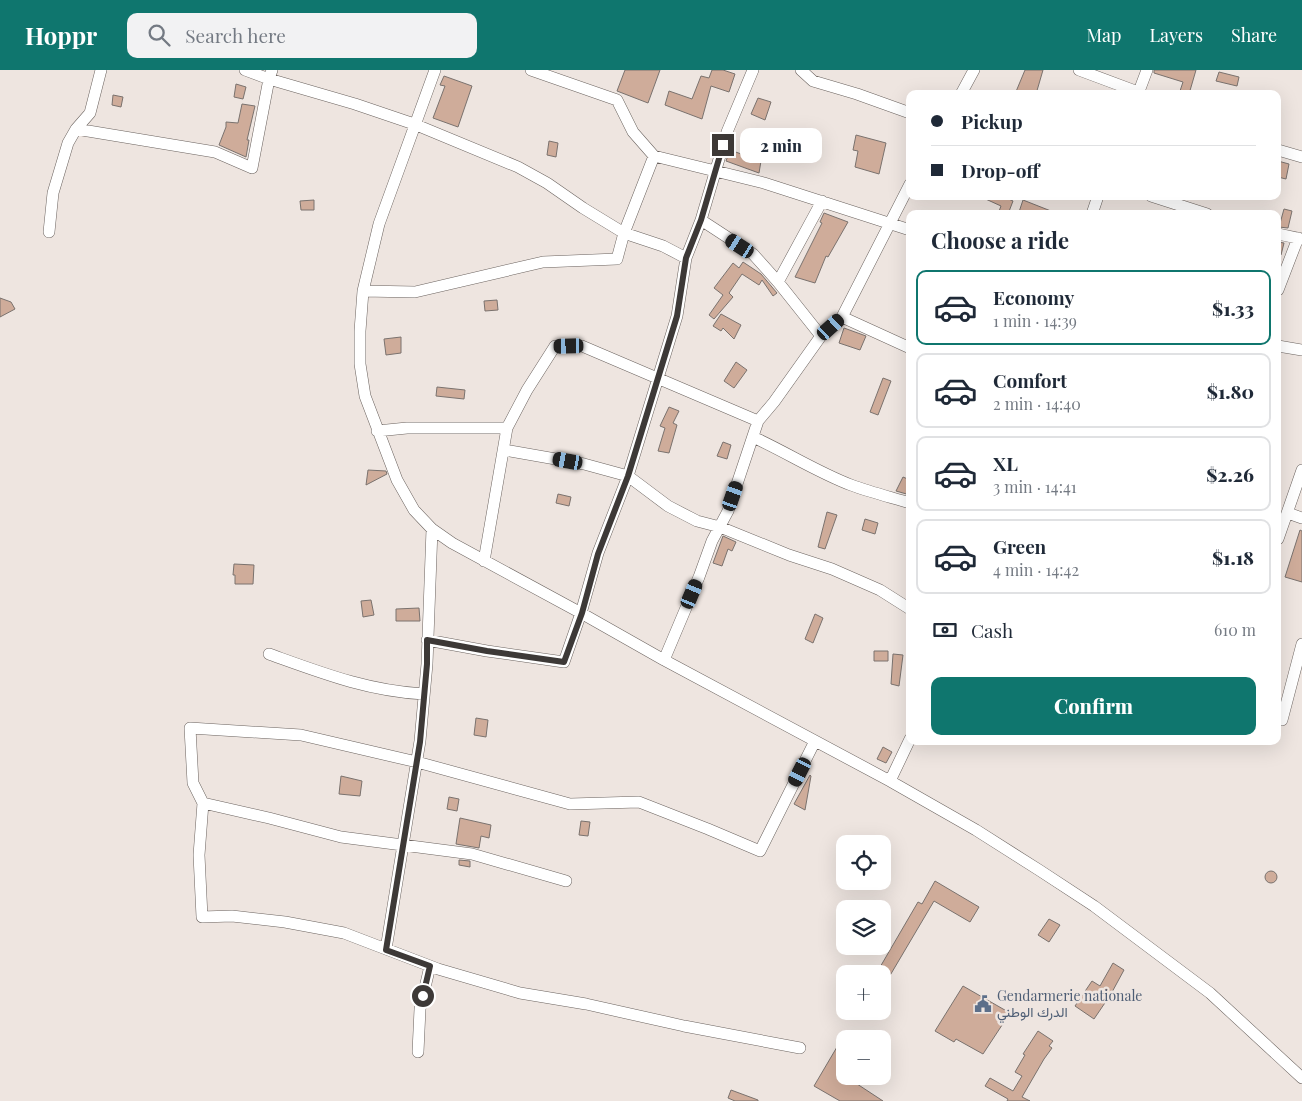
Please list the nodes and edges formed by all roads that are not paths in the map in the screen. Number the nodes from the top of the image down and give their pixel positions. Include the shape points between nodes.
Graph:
1 (101, 70) edge
2 (245, 70) edge
3 (434, 70) edge
4 (530, 70) edge
5 (753, 70) edge
6 (801, 70) edge
7 (974, 70) edge
8 (1079, 70) edge
9 (1147, 70) edge
10 (271, 75) edge
11 (963, 90) edge
12 (1130, 90) edge
13 (1139, 90) edge
14 (906, 112) edge
15 (414, 124) junction
16 (76, 129) junction
17 (1281, 151) edge
18 (654, 156) junction
19 (1302, 157) edge
20 (715, 170) junction
21 (906, 192) edge
22 (822, 200) junction
23 (1163, 200) edge
24 (1195, 210) edge
25 (701, 220) junction
26 (890, 222) junction
27 (906, 228) edge
28 (49, 232) dead end
29 (624, 233) junction
30 (1281, 235) edge
31 (1300, 239) edge
32 (686, 258) junction
33 (778, 282) junction
34 (1281, 283) edge
35 (363, 291) junction
36 (842, 317) junction
37 (821, 336) junction
38 (906, 346) edge
39 (1281, 346) edge
40 (1302, 350) edge
41 (658, 380) junction
42 (758, 422) junction
43 (507, 428) junction
44 (377, 431) junction
45 (753, 437) junction
46 (504, 450) junction
47 (1302, 470) edge
48 (628, 476) junction
49 (906, 502) edge
50 (1288, 513) junction
51 (1302, 518) edge
52 (720, 527) junction
53 (432, 528) junction
54 (1281, 531) edge
55 (484, 561) junction
56 (906, 606) edge
57 (582, 613) junction
58 (427, 640) junction
59 (1302, 644) edge
60 (269, 654) dead end
61 (664, 660) junction
62 (424, 694) junction
63 (1282, 720) dead end
64 (815, 741) junction
65 (907, 745) edge
66 (417, 762) junction
67 (890, 781) junction
68 (203, 803) junction
69 (404, 845) junction
70 (566, 882) dead end
71 (386, 950) junction
72 (430, 966) junction
73 (800, 1048) dead end
74 (418, 1052) dead end
75 (1302, 1078) edge

1 - 16 street via 90,113
2 - 10 street
3 - 15 street
4 - 18 street via 617,100 633,132
5 - 20 street
6 - 14 street via 813,80
7 - 11 street
8 - 12 street
9 - 13 street
10 - 15 street
10 - 16 street via 252,168 215,152
15 - 29 street via 518,167
15 - 35 street via 379,224
16 - 28 street via 68,143 54,193
17 - 19 street
18 - 20 street
18 - 29 street
20 - 22 street
20 - 25 street
21 - 26 street
22 - 26 street
22 - 33 street
23 - 24 street
25 - 32 street
25 - 33 street via 753,254
26 - 27 street
26 - 36 street
29 - 32 street via 663,246
29 - 35 street via 617,259 543,262 414,292
30 - 31 street
31 - 34 street
32 - 41 street via 677,316
33 - 37 street
35 - 44 street via 360,364 365,396
36 - 37 street
36 - 38 street
37 - 42 street
39 - 40 street
41 - 42 street
41 - 43 street via 582,346 555,346
41 - 48 street
42 - 45 street
43 - 44 street
43 - 46 street
44 - 53 street via 397,480 414,510
45 - 49 street via 826,474
45 - 52 street
46 - 48 street via 584,464
46 - 55 street
47 - 50 street
48 - 52 street via 668,506 697,521
48 - 57 street via 598,554
50 - 51 street
50 - 54 street
52 - 56 street via 850,576
52 - 61 street
53 - 55 street
53 - 58 street
55 - 57 street
57 - 58 street via 564,662
57 - 61 street
58 - 62 street
59 - 63 street
60 - 62 street via 338,679 395,692
61 - 64 street
62 - 66 street
64 - 66 street via 760,851 639,802 570,804
64 - 67 street
65 - 67 street
66 - 68 street via 301,735 190,728 193,783
66 - 69 street
67 - 75 street via 976,830 1102,912 1210,993
68 - 69 street via 341,837
68 - 71 street via 199,855 202,917 232,916 285,922 344,933
69 - 70 street via 472,854
69 - 71 street
71 - 72 street
72 - 73 street via 520,993
72 - 74 street via 420,1009

